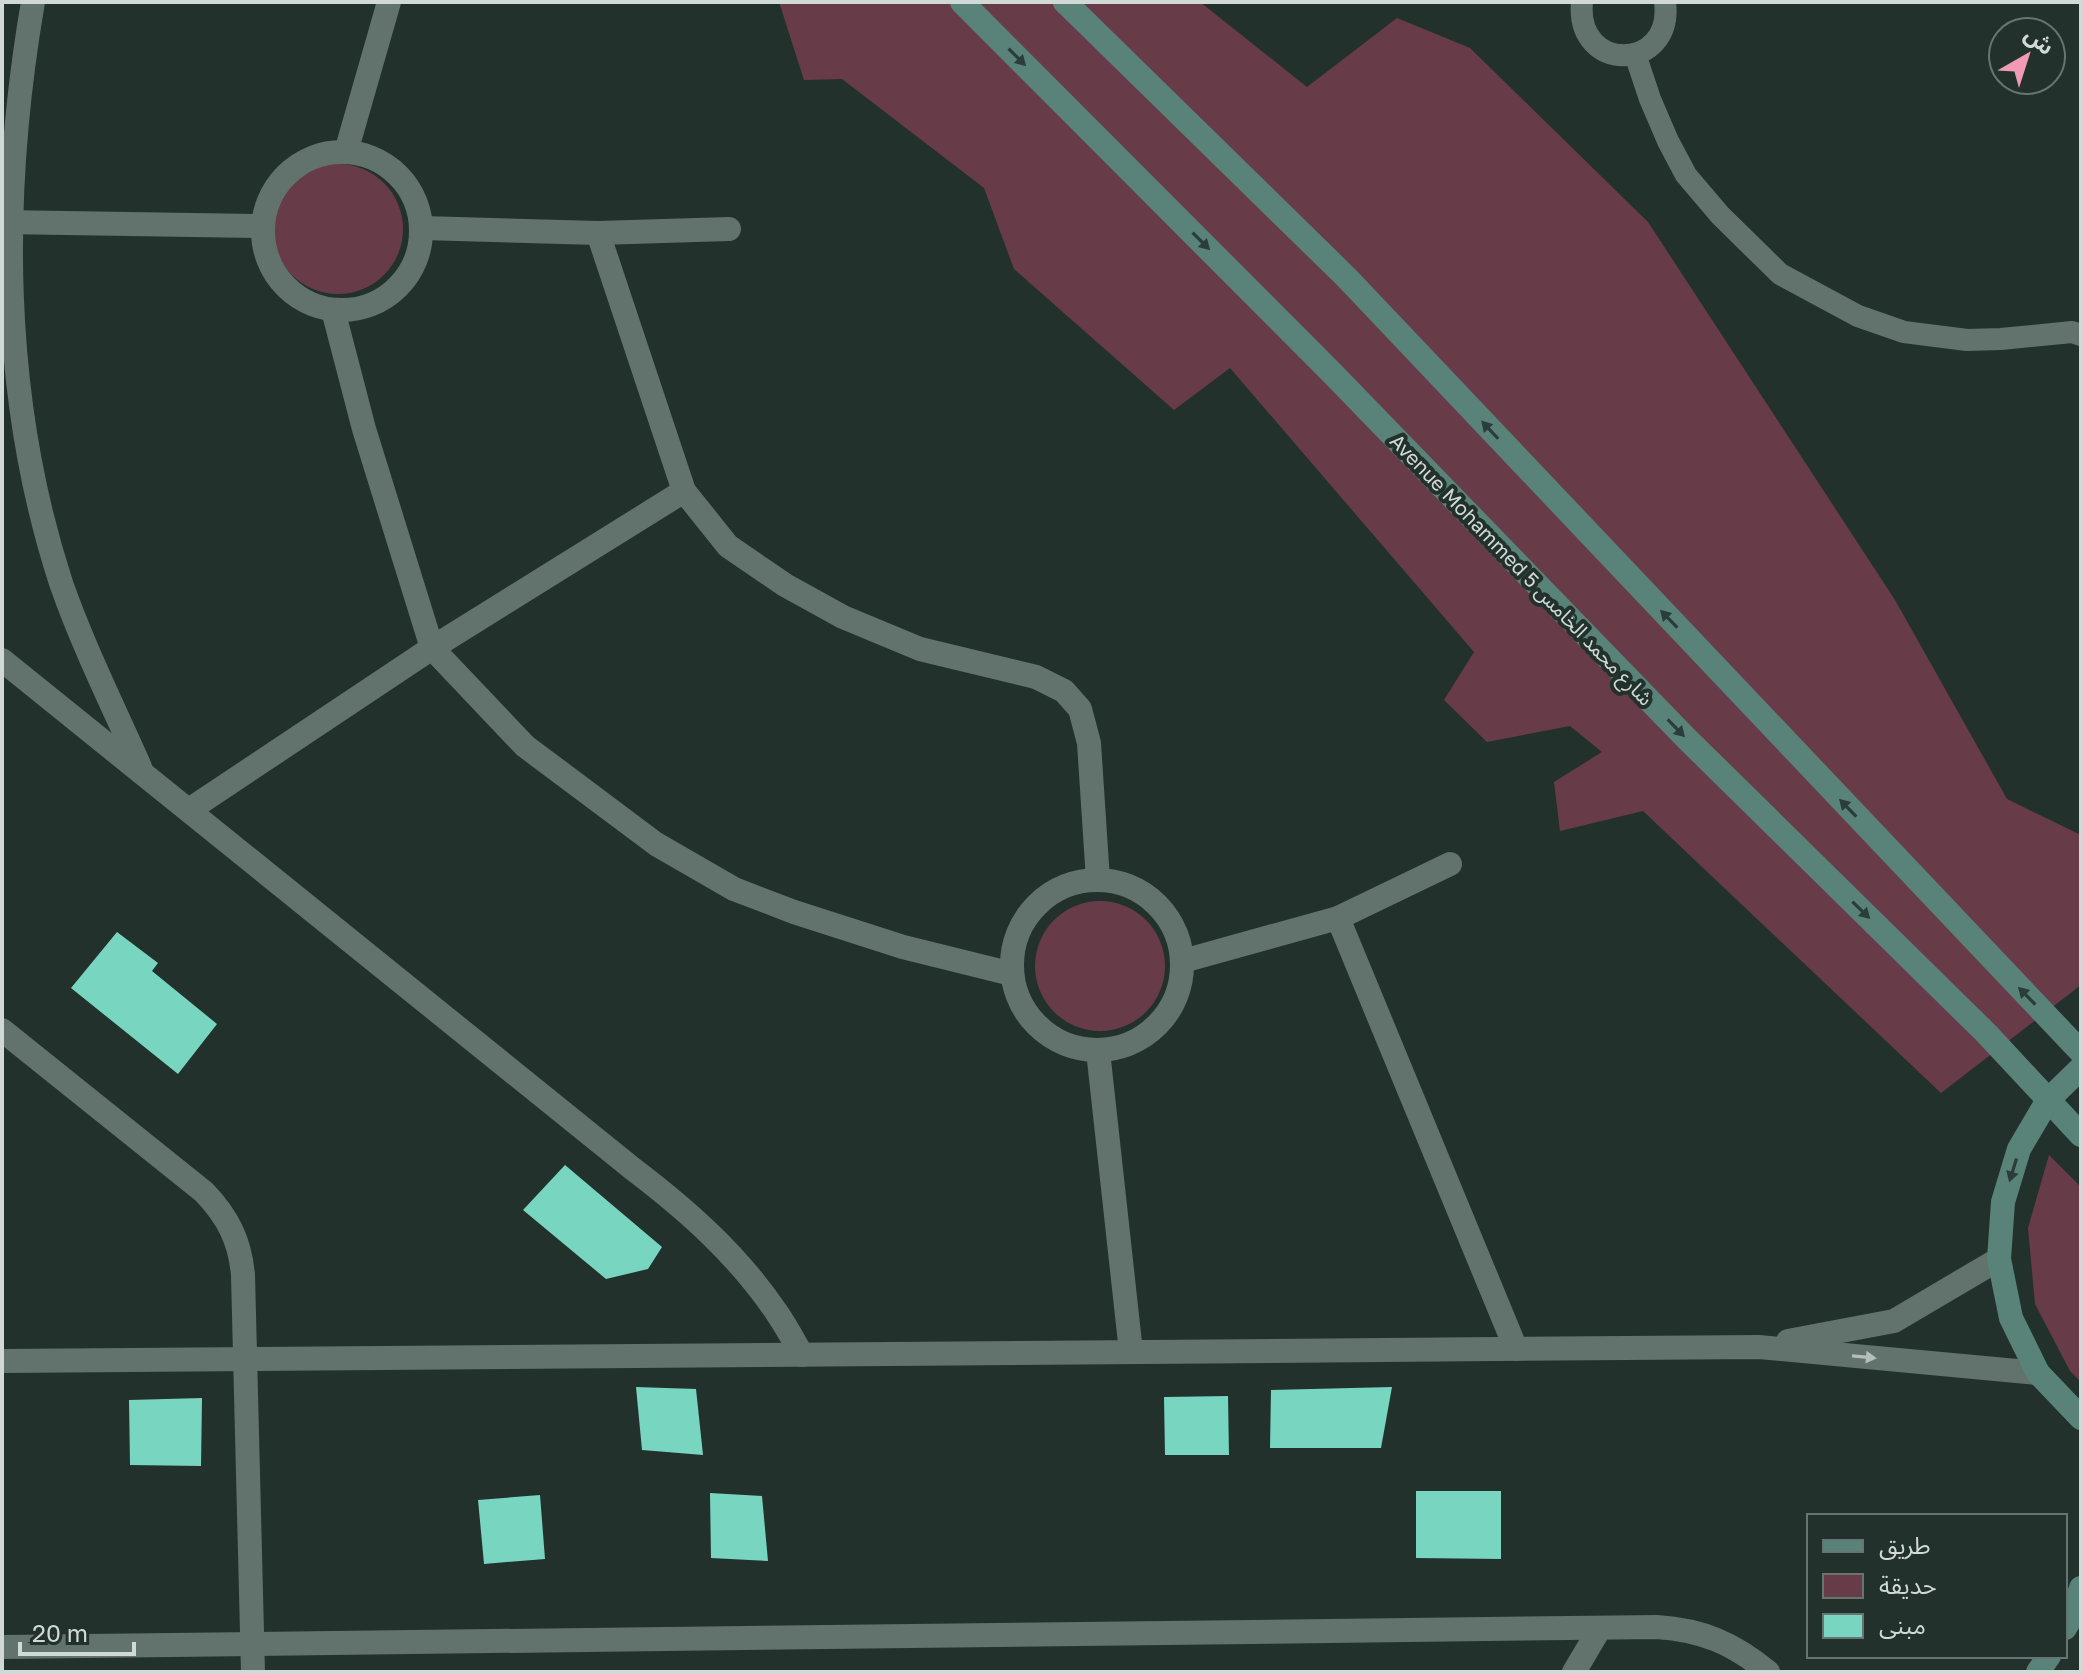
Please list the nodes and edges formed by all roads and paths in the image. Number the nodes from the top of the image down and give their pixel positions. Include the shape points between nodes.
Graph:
1 (33, 2) edge
2 (389, 2) edge
3 (962, 2) edge
4 (1065, 2) edge
5 (1582, 2) edge
6 (1665, 2) edge
7 (1635, 54) junction
8 (346, 152) junction
9 (2, 222) edge
10 (263, 226) junction
11 (422, 228) junction
12 (729, 229) dead end
13 (598, 233) junction
14 (333, 310) junction
15 (2081, 335) edge
16 (684, 491) junction
17 (432, 648) junction
18 (2, 660) edge
19 (142, 773) junction
20 (189, 810) junction
21 (1450, 864) dead end
22 (1098, 880) junction
23 (1338, 918) junction
24 (1183, 961) junction
25 (1012, 974) junction
26 (2, 1030) edge
27 (1098, 1051) junction
28 (2081, 1052) edge
29 (2081, 1068) edge
30 (2048, 1100) junction
31 (2081, 1135) edge
32 (1999, 1259) junction
33 (1759, 1347) junction
34 (1516, 1349) junction
35 (1131, 1352) junction
36 (802, 1355) junction
37 (245, 1359) junction
38 (2, 1361) edge
39 (2038, 1373) junction
40 (2081, 1418) edge
41 (2081, 1588) edge
42 (2067, 1625) edge
43 (1600, 1628) junction
44 (252, 1644) junction
45 (2, 1647) edge
46 (253, 1672) edge
47 (1574, 1672) edge
48 (1768, 1672) edge

1 - 9 street via 11,118
2 - 8 street
3 -> 30 main road, Avenue Mohammed 5 شارع محمد الخامس
28 -> 4 main road via 1347,278
5 - 7 lane via 1581,17 1593,44 1620,56
6 - 7 lane via 1657,40
7 - 15 lane via 1686,175 1780,274 1858,316 1904,332 1967,340
8 - 10 street via 322,154 281,180 268,202
8 - 11 street via 380,162 407,184
9 - 10 street
9 - 19 street via 7,345 27,466 61,585
10 - 14 street via 274,272 300,297
11 - 13 street
11 - 14 street via 418,256 405,280 385,298 360,308
12 - 13 street
13 - 16 street
14 - 17 street
16 - 17 street
16 - 22 street via 728,546 843,617 920,649 1036,677 1064,691 1080,709 1089,743
17 - 20 street
17 - 25 street via 525,746 656,844 734,889 903,947
18 - 19 street
19 - 20 street
20 - 36 street via 673,1199 745,1271
21 - 23 street
22 - 24 street via 1124,884 1147,896 1178,936
22 - 25 street via 1070,884 1045,897 1019,932
23 - 24 street
23 - 34 street
24 - 27 street via 1168,1014 1125,1046
25 - 27 street via 1031,1020 1050,1037
26 - 37 street via 217,1206 241,1256
27 - 35 street
29 - 30 main road
30 - 31 main road, Avenue Mohammed 5 شارع محمد الخامس
30 -> 32 main road via 2019,1149 2003,1202
32 - 33 street via 1894,1321
32 - 39 main road via 2011,1318
33 - 34 street
33 -> 39 street
34 - 35 street
35 - 36 street
36 - 37 street
37 - 38 street
37 - 44 street
39 - 40 main road
41 - 42 main road
43 - 44 street
43 - 47 street
43 - 48 street via 1680,1628 1703,1634
44 - 45 street
44 - 46 street

